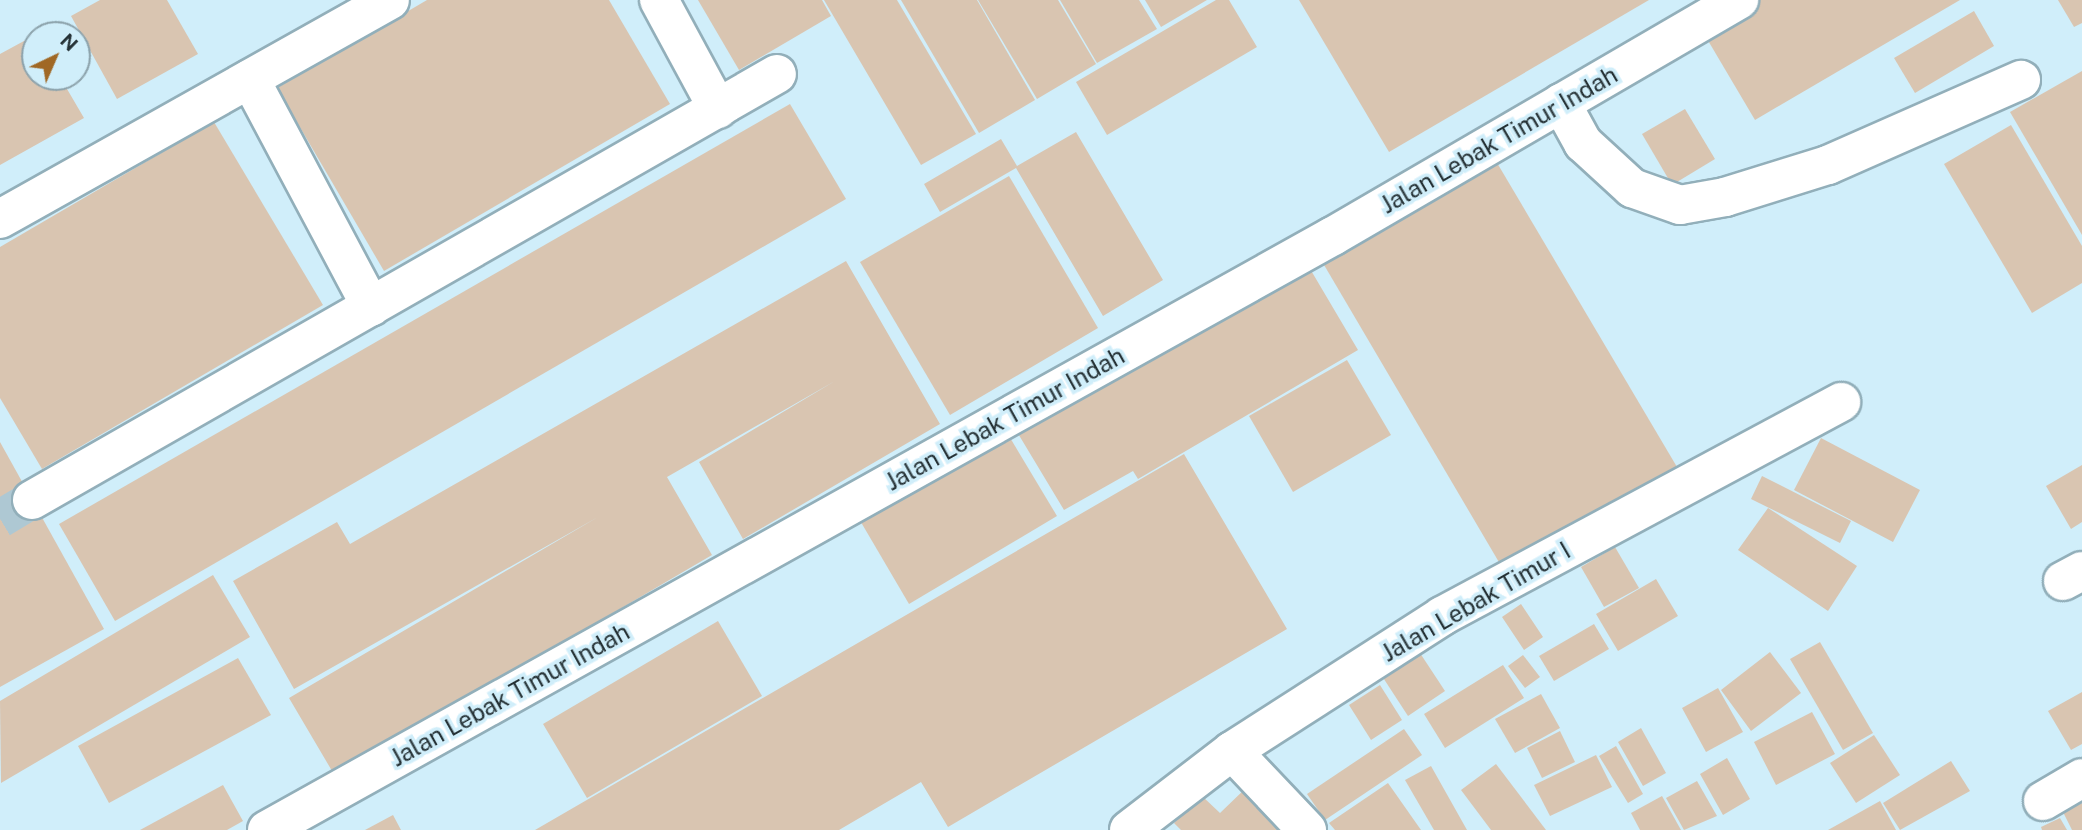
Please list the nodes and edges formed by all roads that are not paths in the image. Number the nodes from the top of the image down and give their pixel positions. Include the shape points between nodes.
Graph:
1 (390, 0) edge
2 (659, 0) edge
3 (1739, 0) edge
4 (778, 75) dead end
5 (250, 79) junction
6 (2021, 80) dead end
7 (1561, 103) junction
8 (718, 109) junction
9 (0, 219) edge
10 (371, 307) junction
11 (1841, 402) dead end
12 (32, 500) tunnel mouth
13 (1232, 751) junction
14 (2082, 778) edge
15 (2043, 800) dead end
16 (267, 830) edge
17 (1129, 830) edge
18 (1307, 830) edge

1 - 5 street
2 - 8 street
3 - 7 street, Jalan Lebak Timur Indah
4 - 8 street
5 - 9 street
5 - 10 street
6 - 7 street via 1828,165 1725,197 1680,205 1632,188 1583,143
7 - 16 street, Jalan Lebak Timur Indah via 1333,236
8 - 10 street
10 - 12 street
11 - 13 street, Jalan Lebak Timur I via 1442,616
13 - 17 street, Jalan Lebak Timur I
13 - 18 street
14 - 15 street

